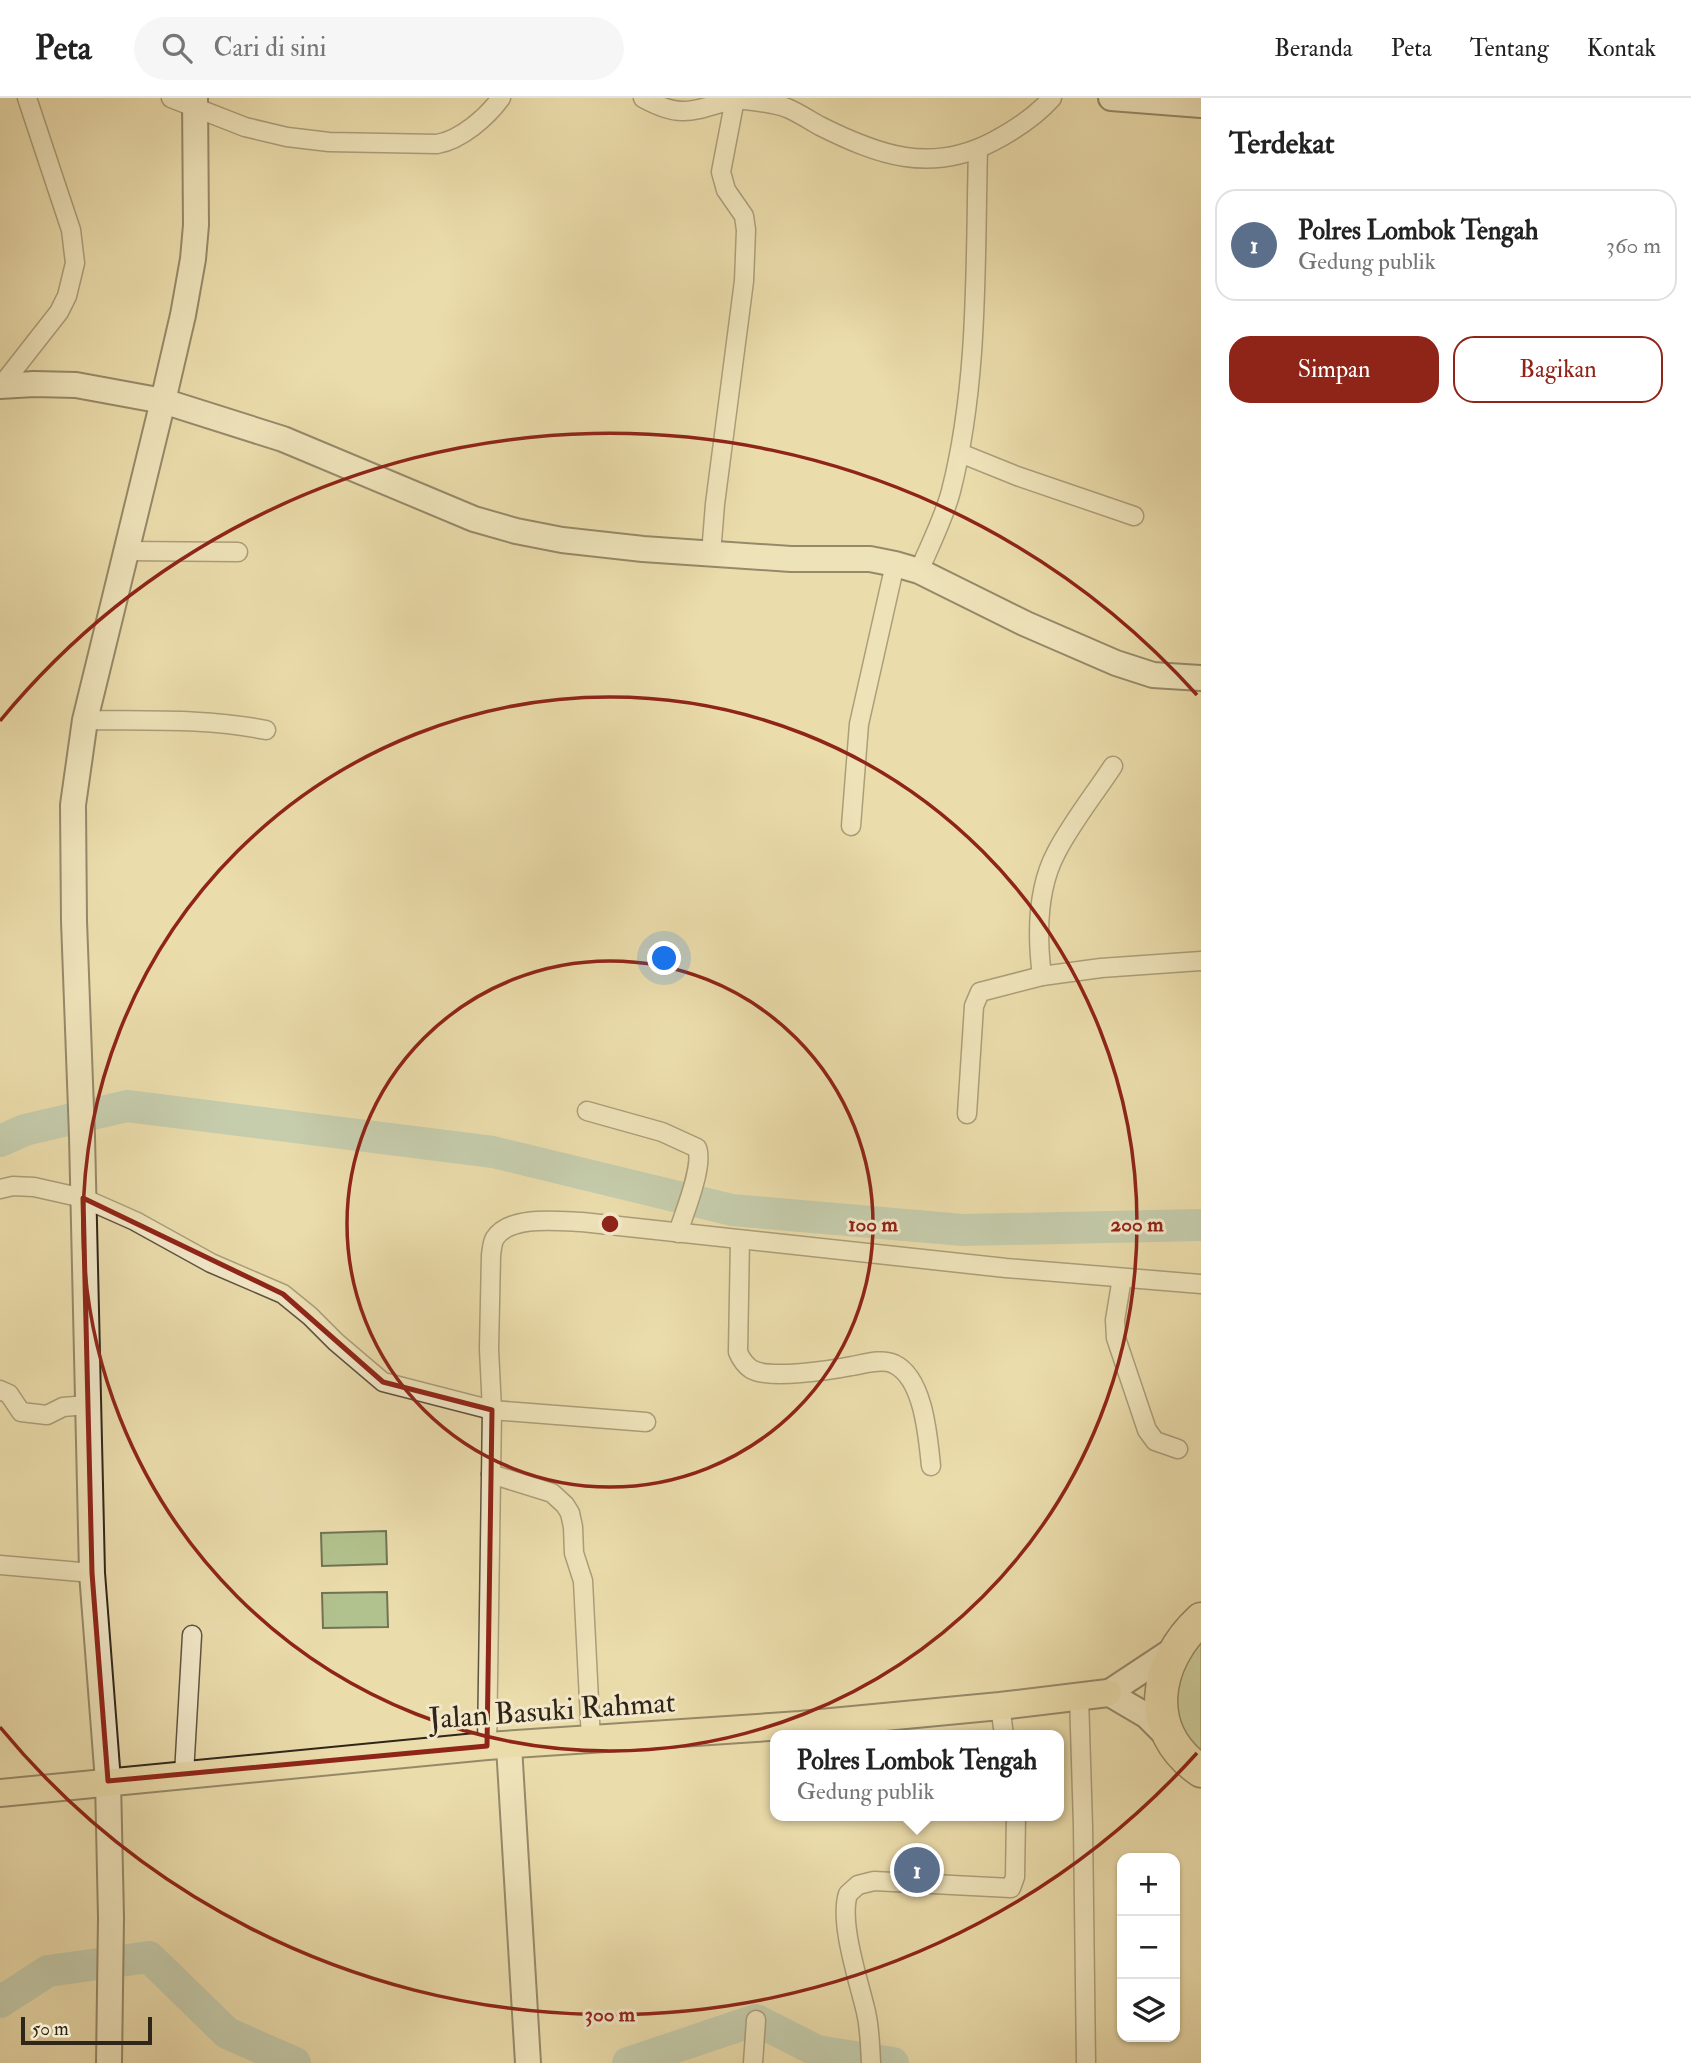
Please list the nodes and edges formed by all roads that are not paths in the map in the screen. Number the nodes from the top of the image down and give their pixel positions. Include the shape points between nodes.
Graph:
1 (27, 98) edge
2 (172, 98) edge
3 (500, 98) edge
4 (643, 98) edge
5 (1052, 98) edge
6 (1111, 98) edge
7 (735, 99) edge
8 (195, 104) edge
9 (1201, 104) edge
10 (978, 149) junction
11 (0, 386) edge
12 (163, 401) junction
13 (960, 453) junction
14 (1134, 516) dead end
15 (126, 551) junction
16 (238, 552) dead end
17 (711, 554) junction
18 (907, 567) junction
19 (1201, 678) edge
20 (85, 720) junction
21 (266, 730) dead end
22 (1113, 766) dead end
23 (850, 826) dead end
24 (1201, 961) edge
25 (1042, 976) junction
26 (587, 1111) dead end
27 (967, 1114) dead end
28 (0, 1189) edge
29 (83, 1198) junction
30 (678, 1233) junction
31 (740, 1240) junction
32 (1122, 1278) junction
33 (1201, 1284) edge
34 (0, 1390) edge
35 (88, 1405) junction
36 (492, 1410) junction
37 (646, 1422) dead end
38 (1178, 1449) dead end
39 (931, 1466) dead end
40 (491, 1474) junction
41 (0, 1564) edge
42 (92, 1573) junction
43 (1201, 1619) edge
44 (192, 1635) dead end
45 (1173, 1650) junction
46 (1108, 1693) junction
47 (1079, 1697) junction
48 (1000, 1706) junction
49 (1003, 1730) edge
50 (591, 1740) junction
51 (1173, 1743) junction
52 (498, 1746) junction
53 (1201, 1771) edge
54 (184, 1774) junction
55 (108, 1781) junction
56 (0, 1793) edge
57 (1016, 1821) edge
58 (756, 2020) dead end
59 (528, 2062) edge
60 (109, 2063) edge
61 (753, 2063) edge
62 (871, 2063) edge
63 (1086, 2063) edge

1 - 11 street via 71,230 75,263 59,312
2 - 8 street
3 - 8 street via 466,131 437,144 286,137 244,127
4 - 7 street via 678,112
5 - 10 street via 1031,119
6 - 9 street
7 - 10 street via 788,108 892,156 932,159
7 - 17 street via 721,172 726,190 744,216 744,268
8 - 12 street via 196,225 183,315
10 - 13 street via 971,345
11 - 12 street via 76,385
12 - 15 street
12 - 17 street via 283,439 474,519 516,531 643,550
13 - 14 street
13 - 18 street via 950,493
15 - 16 street
15 - 20 street
17 - 18 street via 870,559
18 - 19 street via 1115,663 1153,675
18 - 23 street via 859,724
20 - 21 street via 193,721
20 - 29 street via 73,806
22 - 25 street via 1052,860 1038,936
24 - 25 street
25 - 27 street via 979,994 974,1006
26 - 30 street via 697,1147 699,1157
28 - 29 street via 34,1187
29 - 35 street
29 - 36 street via 282,1294 383,1382
30 - 31 street
30 - 36 street via 538,1221 501,1232 491,1255
31 - 32 street
31 - 39 street via 738,1352 744,1362 755,1370 775,1373 895,1364 908,1376 920,1402
32 - 33 street
32 - 38 street via 1116,1338 1152,1439
34 - 35 street via 9,1394 21,1412 47,1415 63,1407
35 - 42 street
36 - 37 street
36 - 40 street
40 - 50 street via 552,1493 570,1514 574,1553 583,1581
40 - 52 street
41 - 42 street
42 - 55 street
43 - 45 highway
44 - 54 street
45 - 46 street
45 - 51 highway via 1161,1696
46 - 47 main road, Jalan Basuki Rahmat
46 - 51 street via 1147,1716
47 - 48 main road, Jalan Basuki Rahmat
47 - 63 street
48 - 49 street
48 - 50 main road, Jalan Basuki Rahmat
50 - 52 main road, Jalan Basuki Rahmat
51 - 53 highway
52 - 54 main road, Jalan Basuki Rahmat
52 - 59 street
54 - 55 main road, Jalan Basuki Rahmat
55 - 56 main road, Jalan Basuki Rahmat
55 - 60 street
57 - 62 street via 1015,1877 1009,1889 874,1881 858,1885 848,1894 847,1922
58 - 61 street

